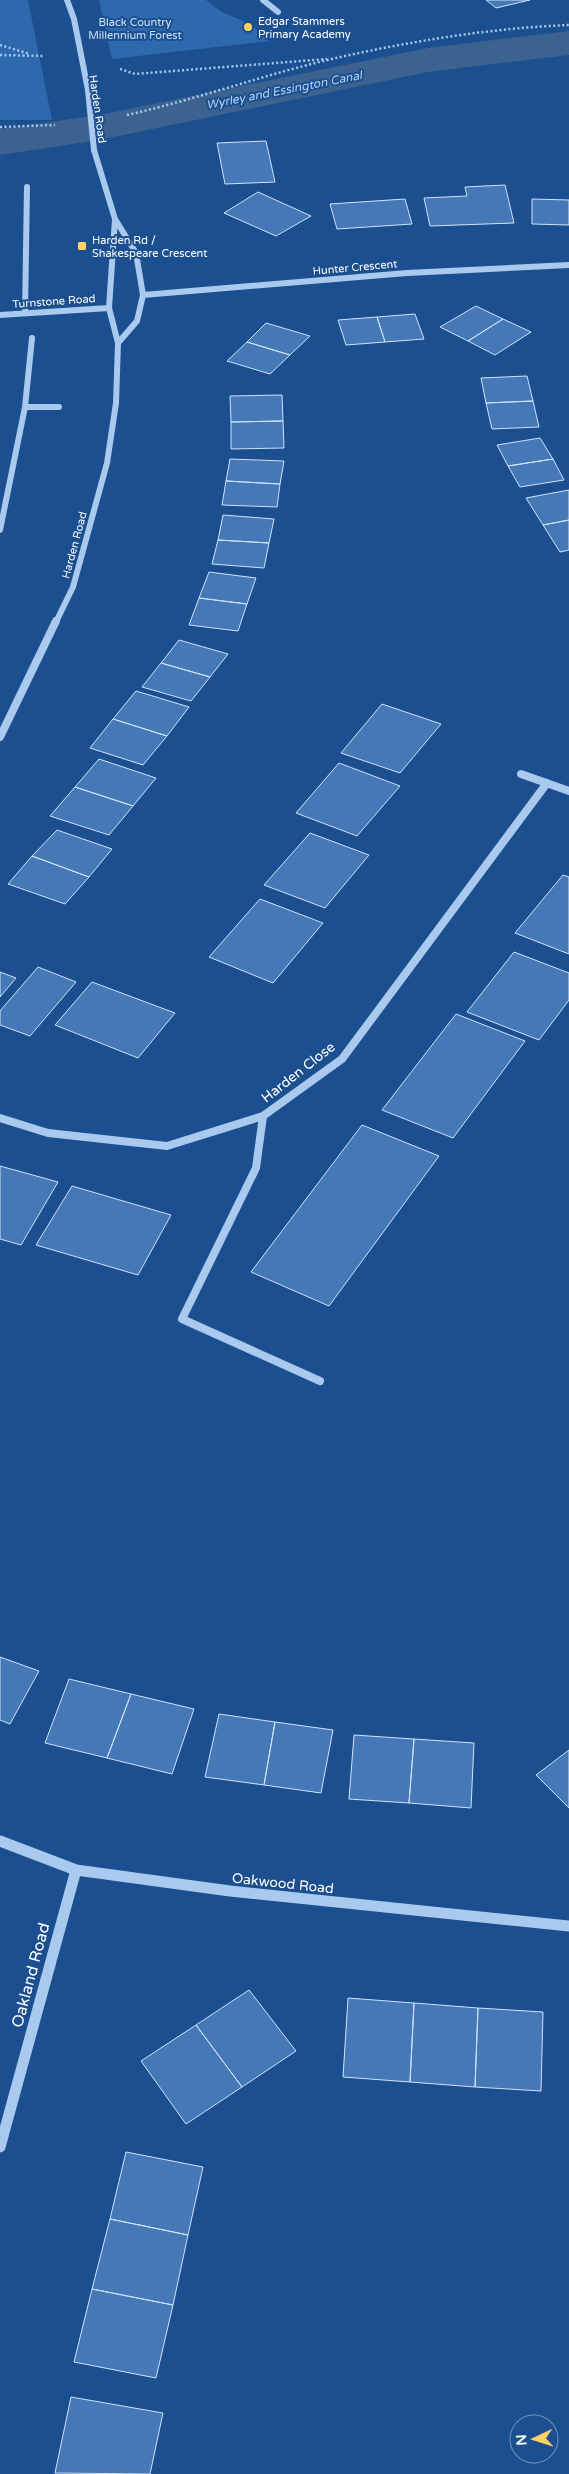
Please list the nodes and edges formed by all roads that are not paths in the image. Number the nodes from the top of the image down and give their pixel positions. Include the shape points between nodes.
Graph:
1 (67, 0) edge
2 (263, 0) edge
3 (278, 12) dead end
4 (88, 90) joint
5 (27, 187) dead end
6 (115, 219) junction
7 (569, 265) edge
8 (143, 295) junction
9 (108, 308) junction
10 (25, 313) junction
11 (0, 315) edge
12 (32, 338) dead end
13 (118, 343) junction
14 (25, 407) junction
15 (59, 407) dead end
16 (0, 530) edge
17 (0, 737) edge
18 (521, 774) dead end
19 (548, 783) junction
20 (569, 791) edge
21 (263, 1116) junction
22 (0, 1118) edge
23 (320, 1381) dead end
24 (0, 1841) edge
25 (76, 1870) junction
26 (569, 1926) edge
27 (0, 2147) edge

1 - 4 street, Harden Road
2 - 3 street
4 - 6 street, Harden Road, bridge via 94,150
5 - 10 street
6 - 8 street, Harden Road via 136,253
6 - 9 street, Harden Road
7 - 8 street, Hunter Crescent via 407,273
8 - 13 street, Harden Road via 137,321
9 - 10 street, Turnstone Road
9 - 13 street, Harden Road
10 - 11 street, Turnstone Road
12 - 14 street
13 - 17 street, Harden Road via 116,403 107,463 73,587
14 - 15 street
14 - 16 street
18 - 19 street
19 - 20 street
19 - 21 street, Harden Close via 342,1059
21 - 22 street, Harden Close via 167,1146 48,1133
21 - 23 street via 256,1168 182,1319
24 - 25 street, Oakwood Road
25 - 26 street, Oakwood Road via 230,1891
25 - 27 street, Oakland Road

